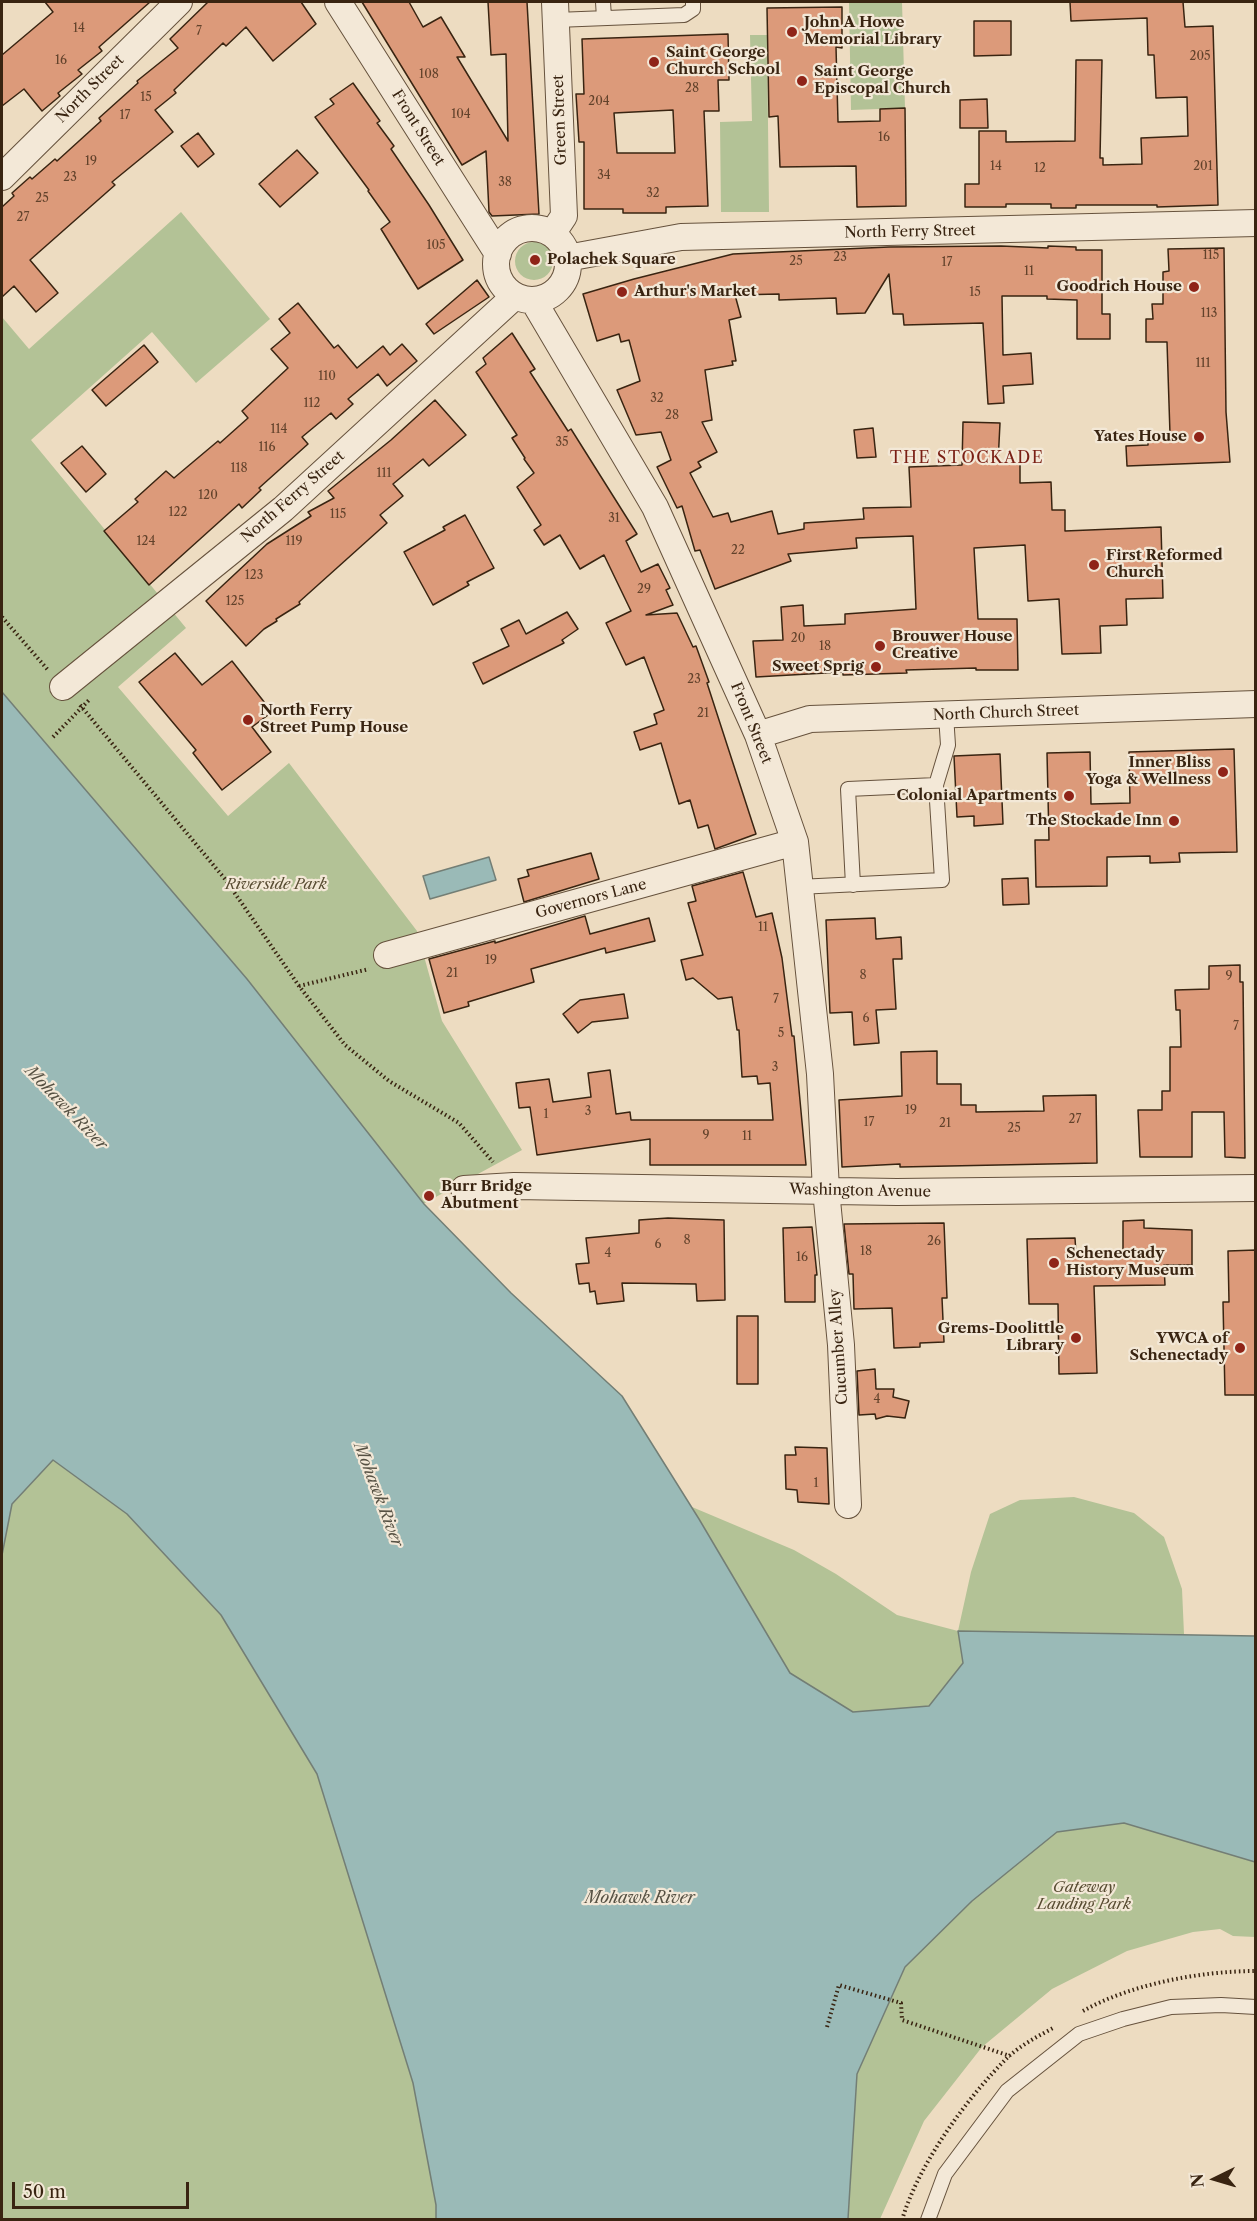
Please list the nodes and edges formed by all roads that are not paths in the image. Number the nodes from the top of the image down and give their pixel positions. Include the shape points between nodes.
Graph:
1 (179, 2) edge
2 (338, 2) edge
3 (603, 2) edge
4 (693, 2) edge
5 (556, 11) edge
6 (604, 18) junction
7 (2, 177) edge
8 (1256, 223) edge
9 (552, 234) junction
10 (498, 254) junction
11 (567, 258) junction
12 (524, 298) junction
13 (63, 687) road end
14 (1256, 704) edge
15 (946, 715) junction
16 (758, 735) junction
17 (936, 784) junction
18 (795, 842) junction
19 (853, 885) junction
20 (798, 887) junction
21 (387, 955) road end
22 (1256, 1188) edge
23 (465, 1189) dead end
24 (826, 1190) junction
25 (848, 1505) dead end
26 (1256, 2007) edge
27 (928, 2220) edge

1 - 7 street, North Street
2 - 10 street, Front Street
3 - 6 lane
4 - 6 lane via 693,9 684,15
5 - 6 lane
5 - 9 street, Green Street via 564,216
8 - 11 street, North Ferry Street via 681,237
9 - 10 street via 530,228 520,230 510,236
9 - 11 street via 565,249
10 - 12 street, Front Street via 499,278 506,289
11 - 12 street via 564,282 556,291 545,298
12 - 13 street, North Ferry Street via 283,509
12 - 16 street, Front Street via 655,507
14 - 15 street, North Church Street
15 - 16 street, North Church Street via 810,719
15 - 17 lane via 948,746
16 - 18 street, Front Street
17 - 19 lane via 848,789
17 - 19 lane via 942,880
18 - 20 street, Front Street
18 - 21 street, Governors Lane
19 - 20 lane
20 - 24 street, Front Street via 820,1074
22 - 24 street, Washington Avenue
23 - 24 street, Washington Avenue via 514,1186
24 - 25 street, Cucumber Alley via 841,1345
26 - 27 lane via 1171,2007 1079,2034 1007,2091 945,2174

